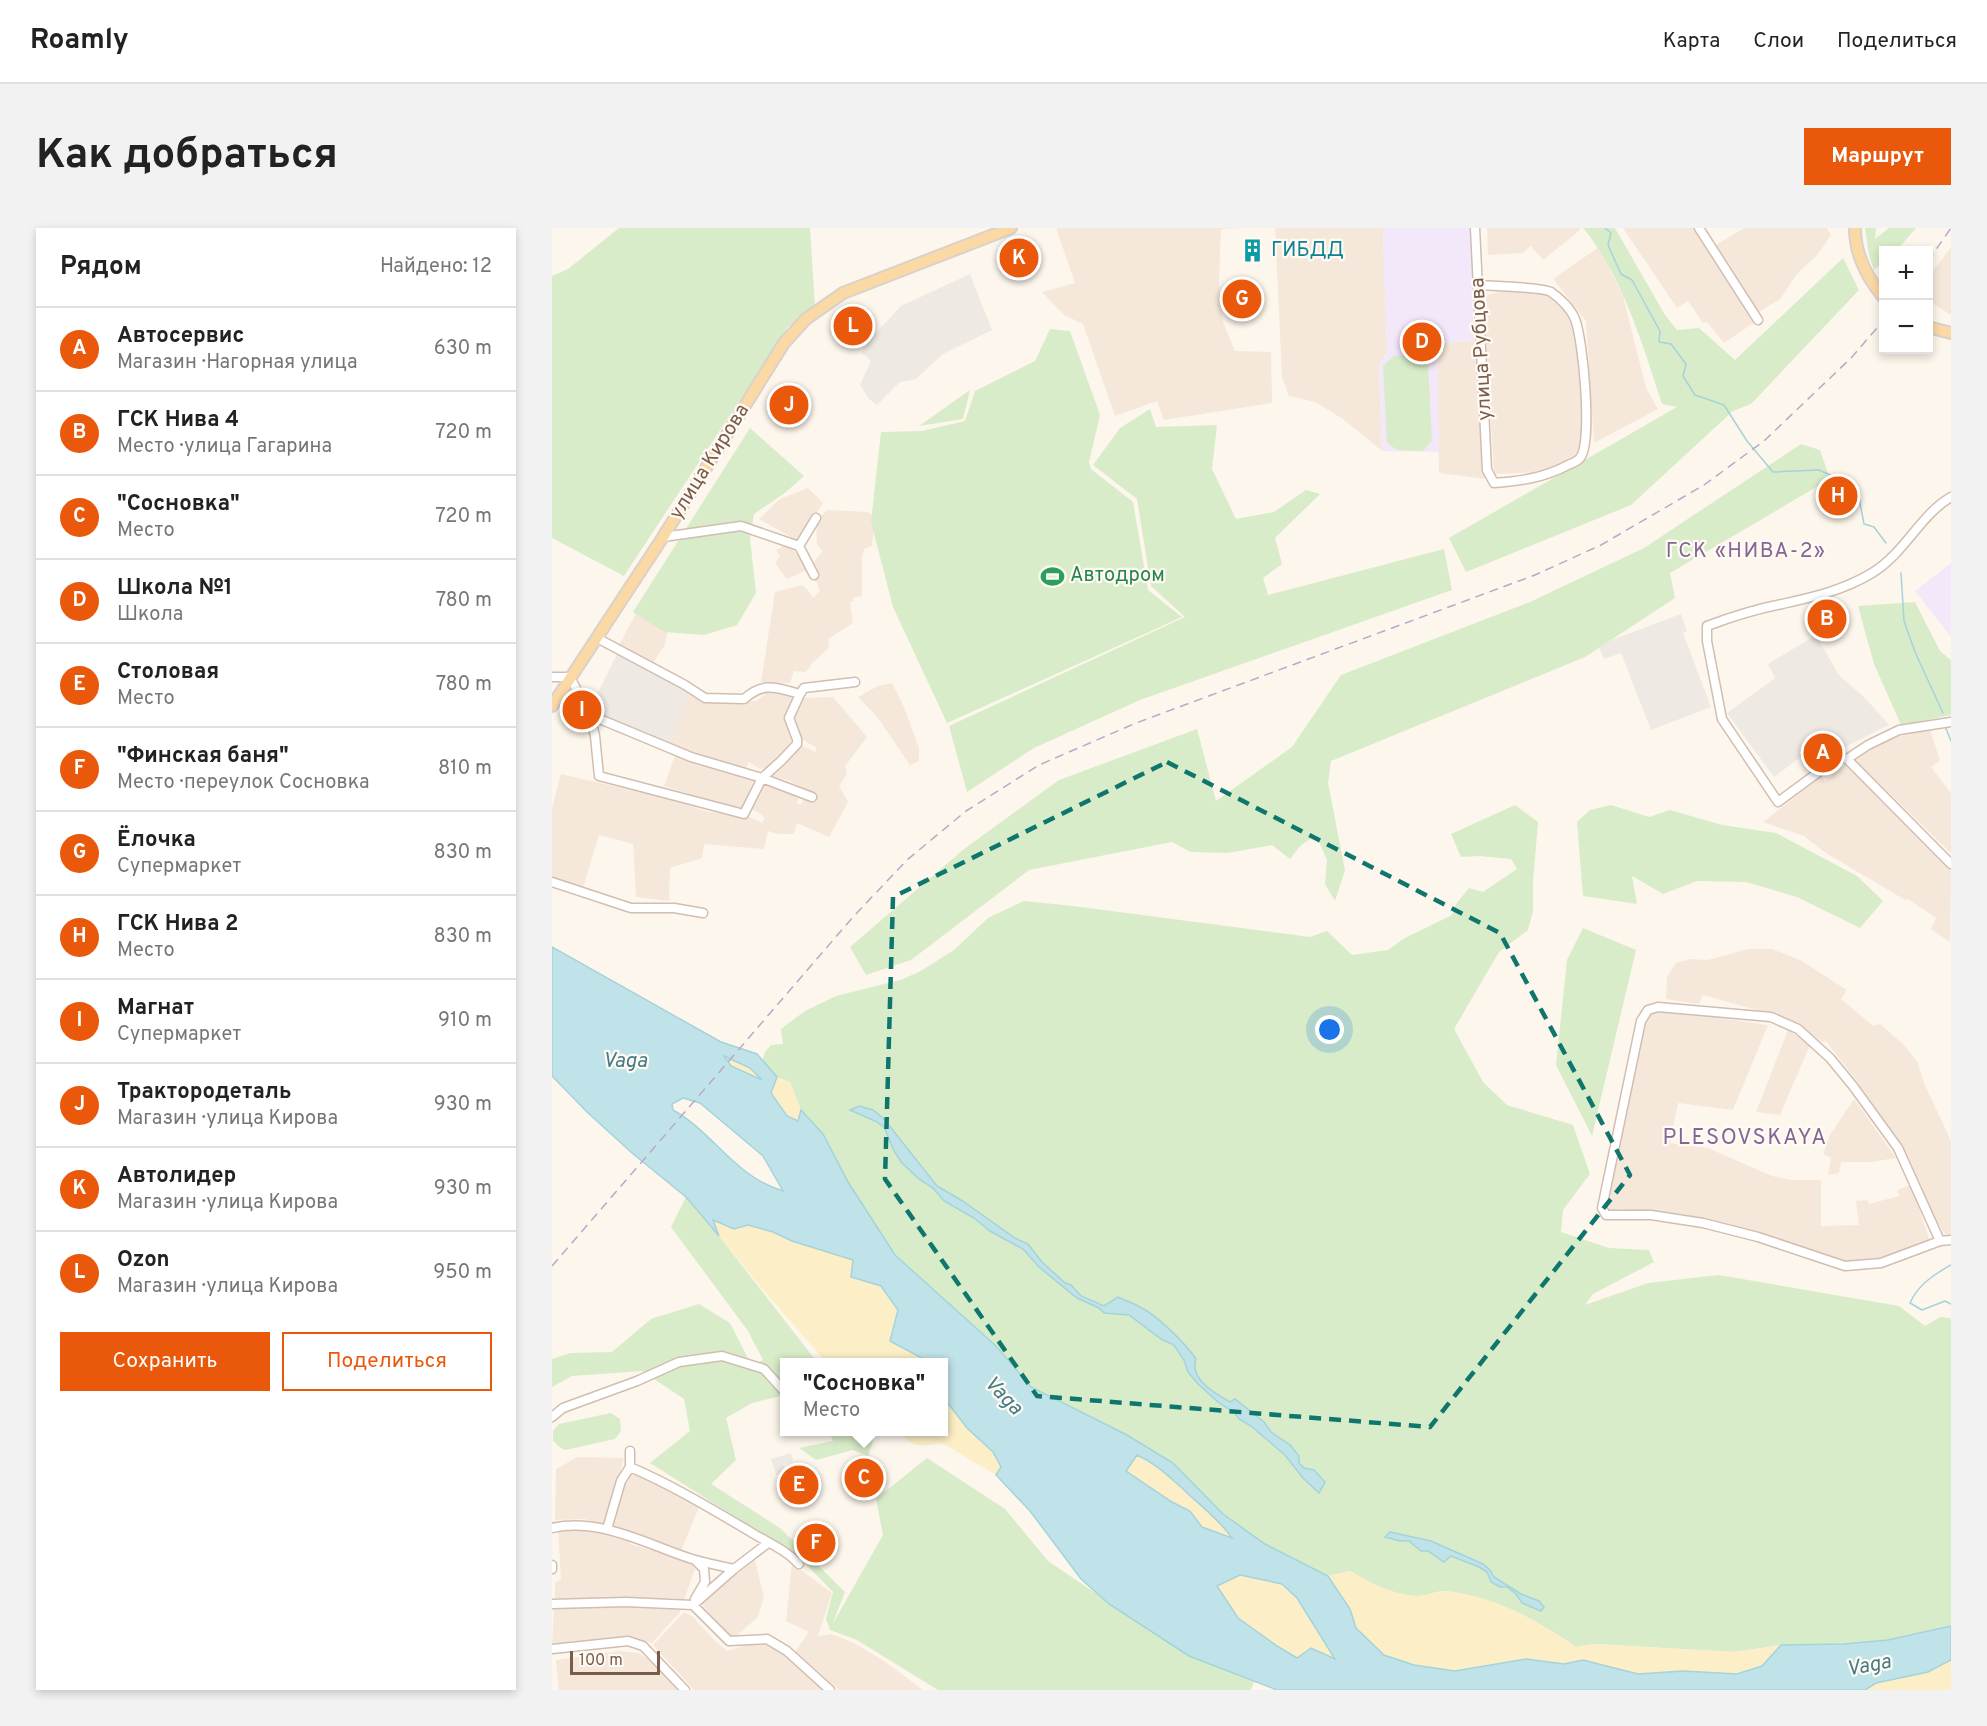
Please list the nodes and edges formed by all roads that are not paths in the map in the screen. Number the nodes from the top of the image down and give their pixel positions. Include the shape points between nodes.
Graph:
1 (1011, 228) edge
2 (1475, 228) edge
3 (1699, 228) edge
4 (1855, 228) edge
5 (1479, 285) junction
6 (1879, 292) edge
7 (1758, 320) dead end
8 (1933, 328) edge
9 (1951, 333) edge
10 (1951, 496) edge
11 (816, 518) dead end
12 (663, 537) junction
13 (799, 546) junction
14 (814, 574) dead end
15 (597, 638) junction
16 (552, 677) edge
17 (570, 677) junction
18 (855, 682) dead end
19 (800, 694) junction
20 (552, 706) edge
21 (591, 715) junction
22 (1951, 722) edge
23 (1847, 759) junction
24 (762, 778) junction
25 (812, 797) dead end
26 (1951, 864) edge
27 (552, 882) edge
28 (703, 913) dead end
29 (1951, 1240) edge
30 (1940, 1241) junction
31 (780, 1387) edge
32 (552, 1417) edge
33 (630, 1451) dead end
34 (630, 1467) junction
35 (552, 1527) edge
36 (607, 1529) junction
37 (768, 1543) junction
38 (695, 1560) junction
39 (799, 1564) dead end
40 (734, 1569) junction
41 (552, 1604) edge
42 (693, 1605) junction
43 (552, 1649) edge
44 (686, 1690) edge
45 (830, 1690) edge

1 - 12 main road, улица Кирова via 843,293 806,319 784,343
2 - 5 street, улица Рубцова
3 - 7 street
4 - 6 main road via 1860,259
5 - 5 street, улица Рубцова via 1487,470 1494,483 1553,474 1579,460 1585,449 1579,332 1574,316 1549,290
8 - 9 main road
10 - 23 street via 1896,555 1873,573 1813,598 1707,626 1722,719 1778,802 1839,757
11 - 13 street
12 - 13 street via 741,526
12 - 15 main road, улица Кирова
13 - 14 street
15 - 17 main road, улица Кирова
15 - 19 street via 705,698 744,699 754,690 770,686
16 - 17 street
17 - 20 main road, улица Кирова
17 - 21 street
18 - 19 street via 804,688
19 - 24 street via 789,718 797,744
21 - 24 street via 691,757
21 - 24 street via 599,776 744,814
22 - 23 street via 1899,730
23 - 26 street
24 - 25 street
27 - 28 street via 631,908
29 - 30 street
30 - 30 street via 1881,1263 1845,1266 1703,1223 1651,1215 1605,1215 1602,1208 1620,1120 1641,1021 1648,1010 1658,1007 1772,1017 1798,1029 1830,1058 1898,1148
31 - 32 street via 764,1369 722,1356 680,1362 563,1408
33 - 34 street
34 - 36 street via 621,1481
34 - 37 street via 667,1483
35 - 36 street
36 - 38 street
37 - 39 street via 788,1552
37 - 40 street
38 - 40 street
38 - 42 street via 704,1569 705,1582
40 - 42 street
41 - 42 street
42 - 45 street via 729,1641 767,1639
43 - 44 street via 628,1641 643,1646

